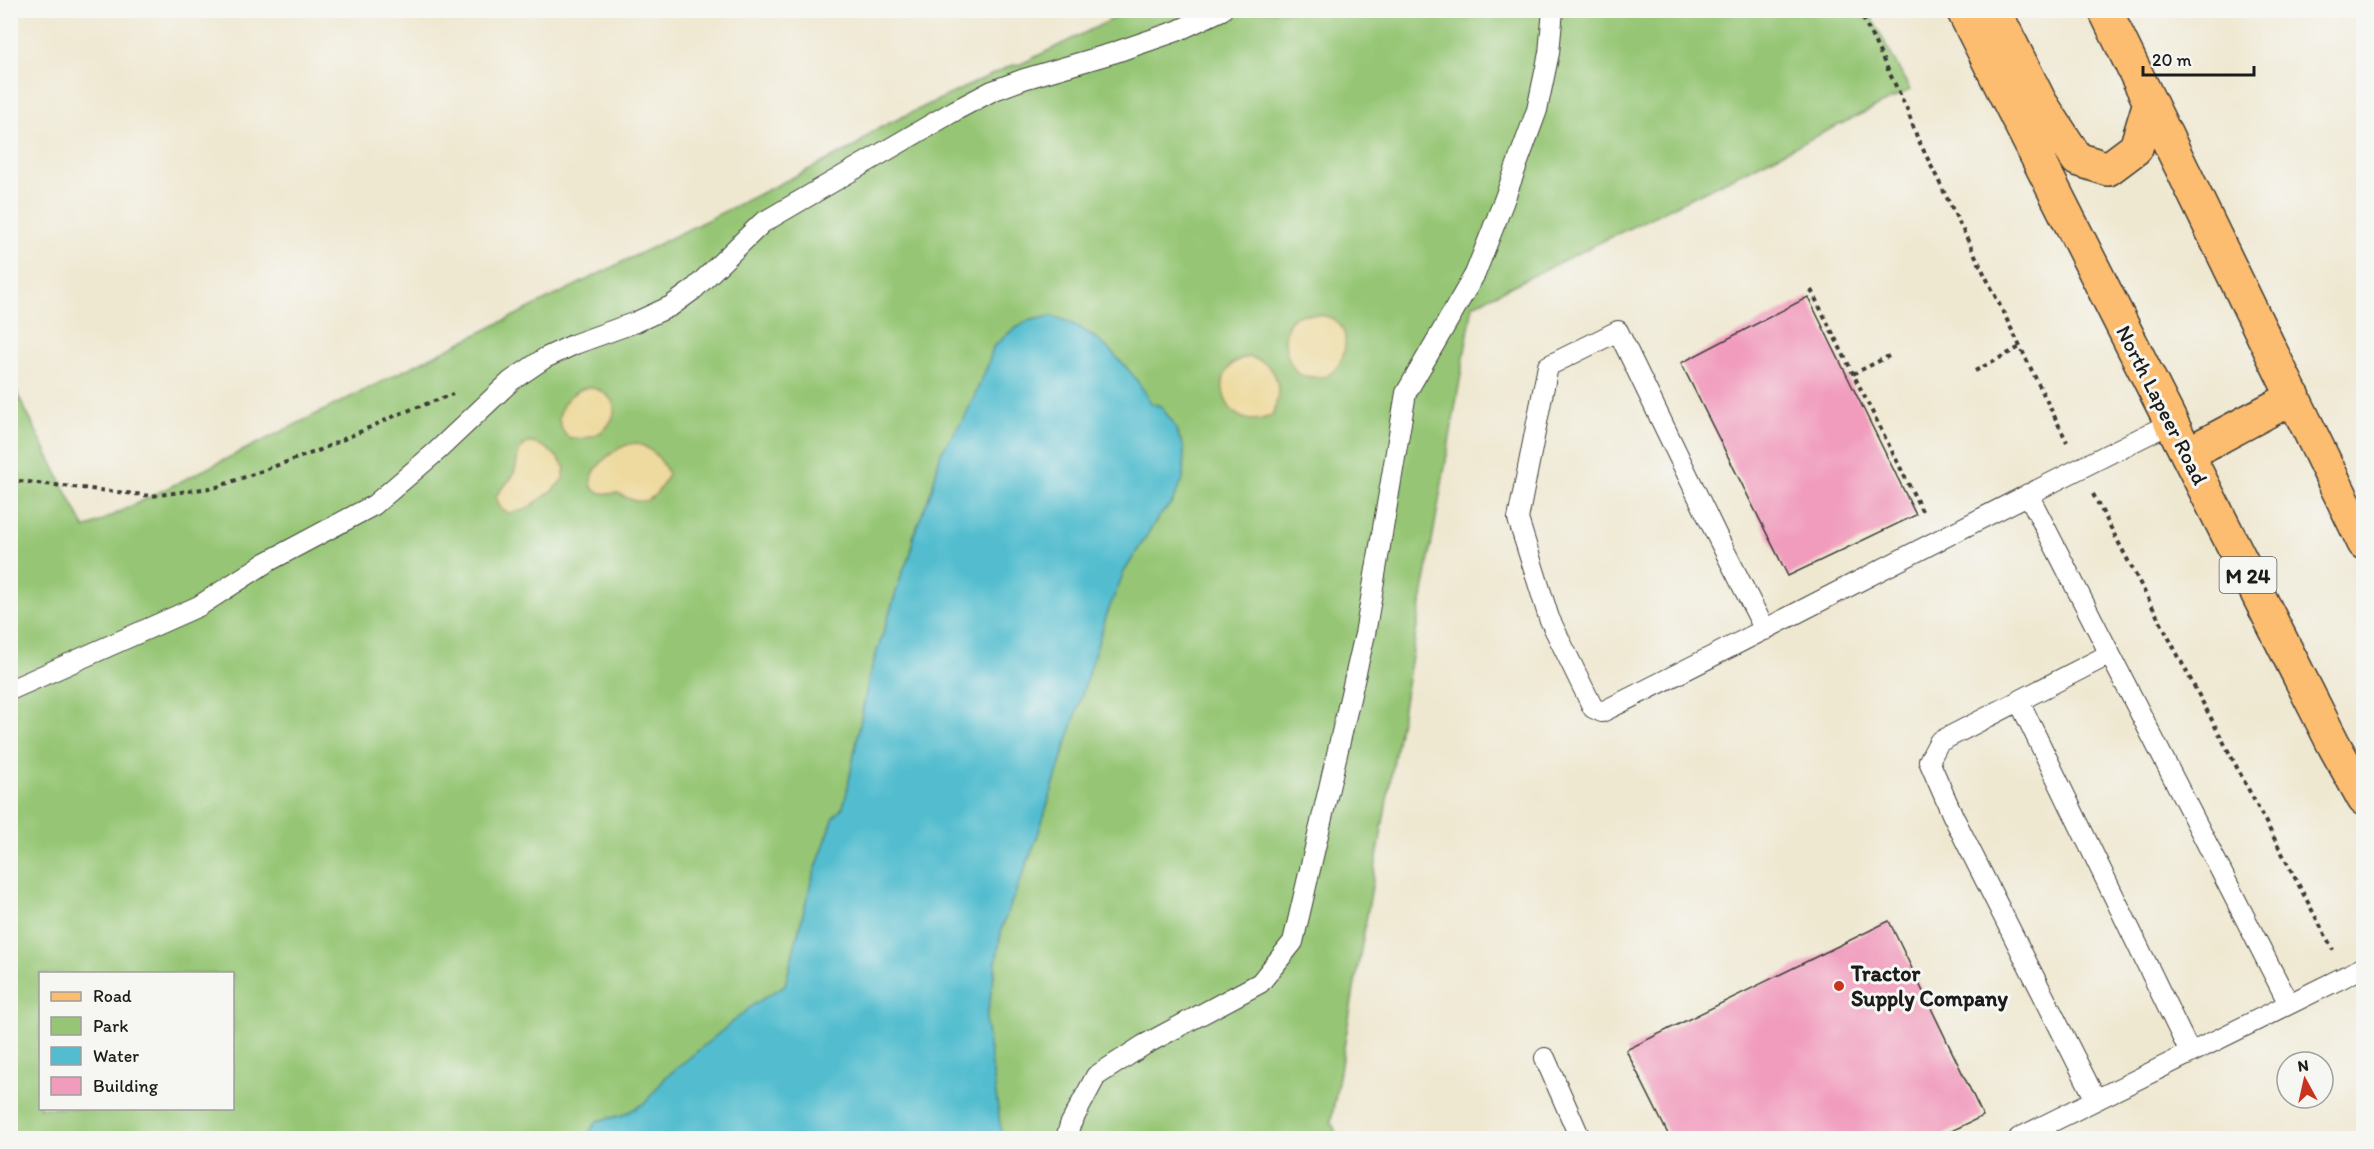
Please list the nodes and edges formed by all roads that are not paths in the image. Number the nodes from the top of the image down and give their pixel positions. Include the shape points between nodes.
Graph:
1 (1222, 10) edge
2 (1553, 10) edge
3 (1962, 10) edge
4 (1994, 10) edge
5 (2104, 10) edge
6 (2149, 105) junction
7 (2294, 397) junction
8 (2171, 423) junction
9 (2187, 454) junction
10 (2028, 494) junction
11 (2364, 543) edge
12 (1765, 630) junction
13 (2110, 654) junction
14 (10, 690) edge
15 (2019, 701) junction
16 (2364, 799) edge
17 (2355, 971) edge
18 (2289, 1004) junction
19 (2190, 1053) junction
20 (1545, 1058) dead end
21 (2096, 1100) junction
22 (1066, 1138) edge
23 (1580, 1138) edge
24 (2019, 1138) edge

1 - 14 lane via 1177,31 1014,83 956,110 762,223 693,290 671,306 545,358 511,381 374,505 267,562 199,606
2 - 22 lane via 1537,110 1503,203 1475,274 1406,393 1365,634 1293,942 1260,983 1144,1045 1096,1076
3 - 8 main road, North Lapeer Road / M 24
4 - 6 main road via 2040,102 2077,159 2108,169 2136,148
5 - 6 main road
6 - 7 main road
7 - 9 main road
7 - 11 main road
8 - 9 main road, North Lapeer Road / M 24
8 - 10 lane
9 - 16 main road, North Lapeer Road / M 24
10 - 12 lane
10 - 13 lane
12 - 12 lane via 1602,712 1593,708 1549,618 1518,519 1548,366 1618,331
13 - 15 lane
13 - 18 lane
15 - 19 lane
15 - 21 lane via 1939,742 1929,761
17 - 18 lane
18 - 19 lane
19 - 21 lane
20 - 23 lane
21 - 24 lane

